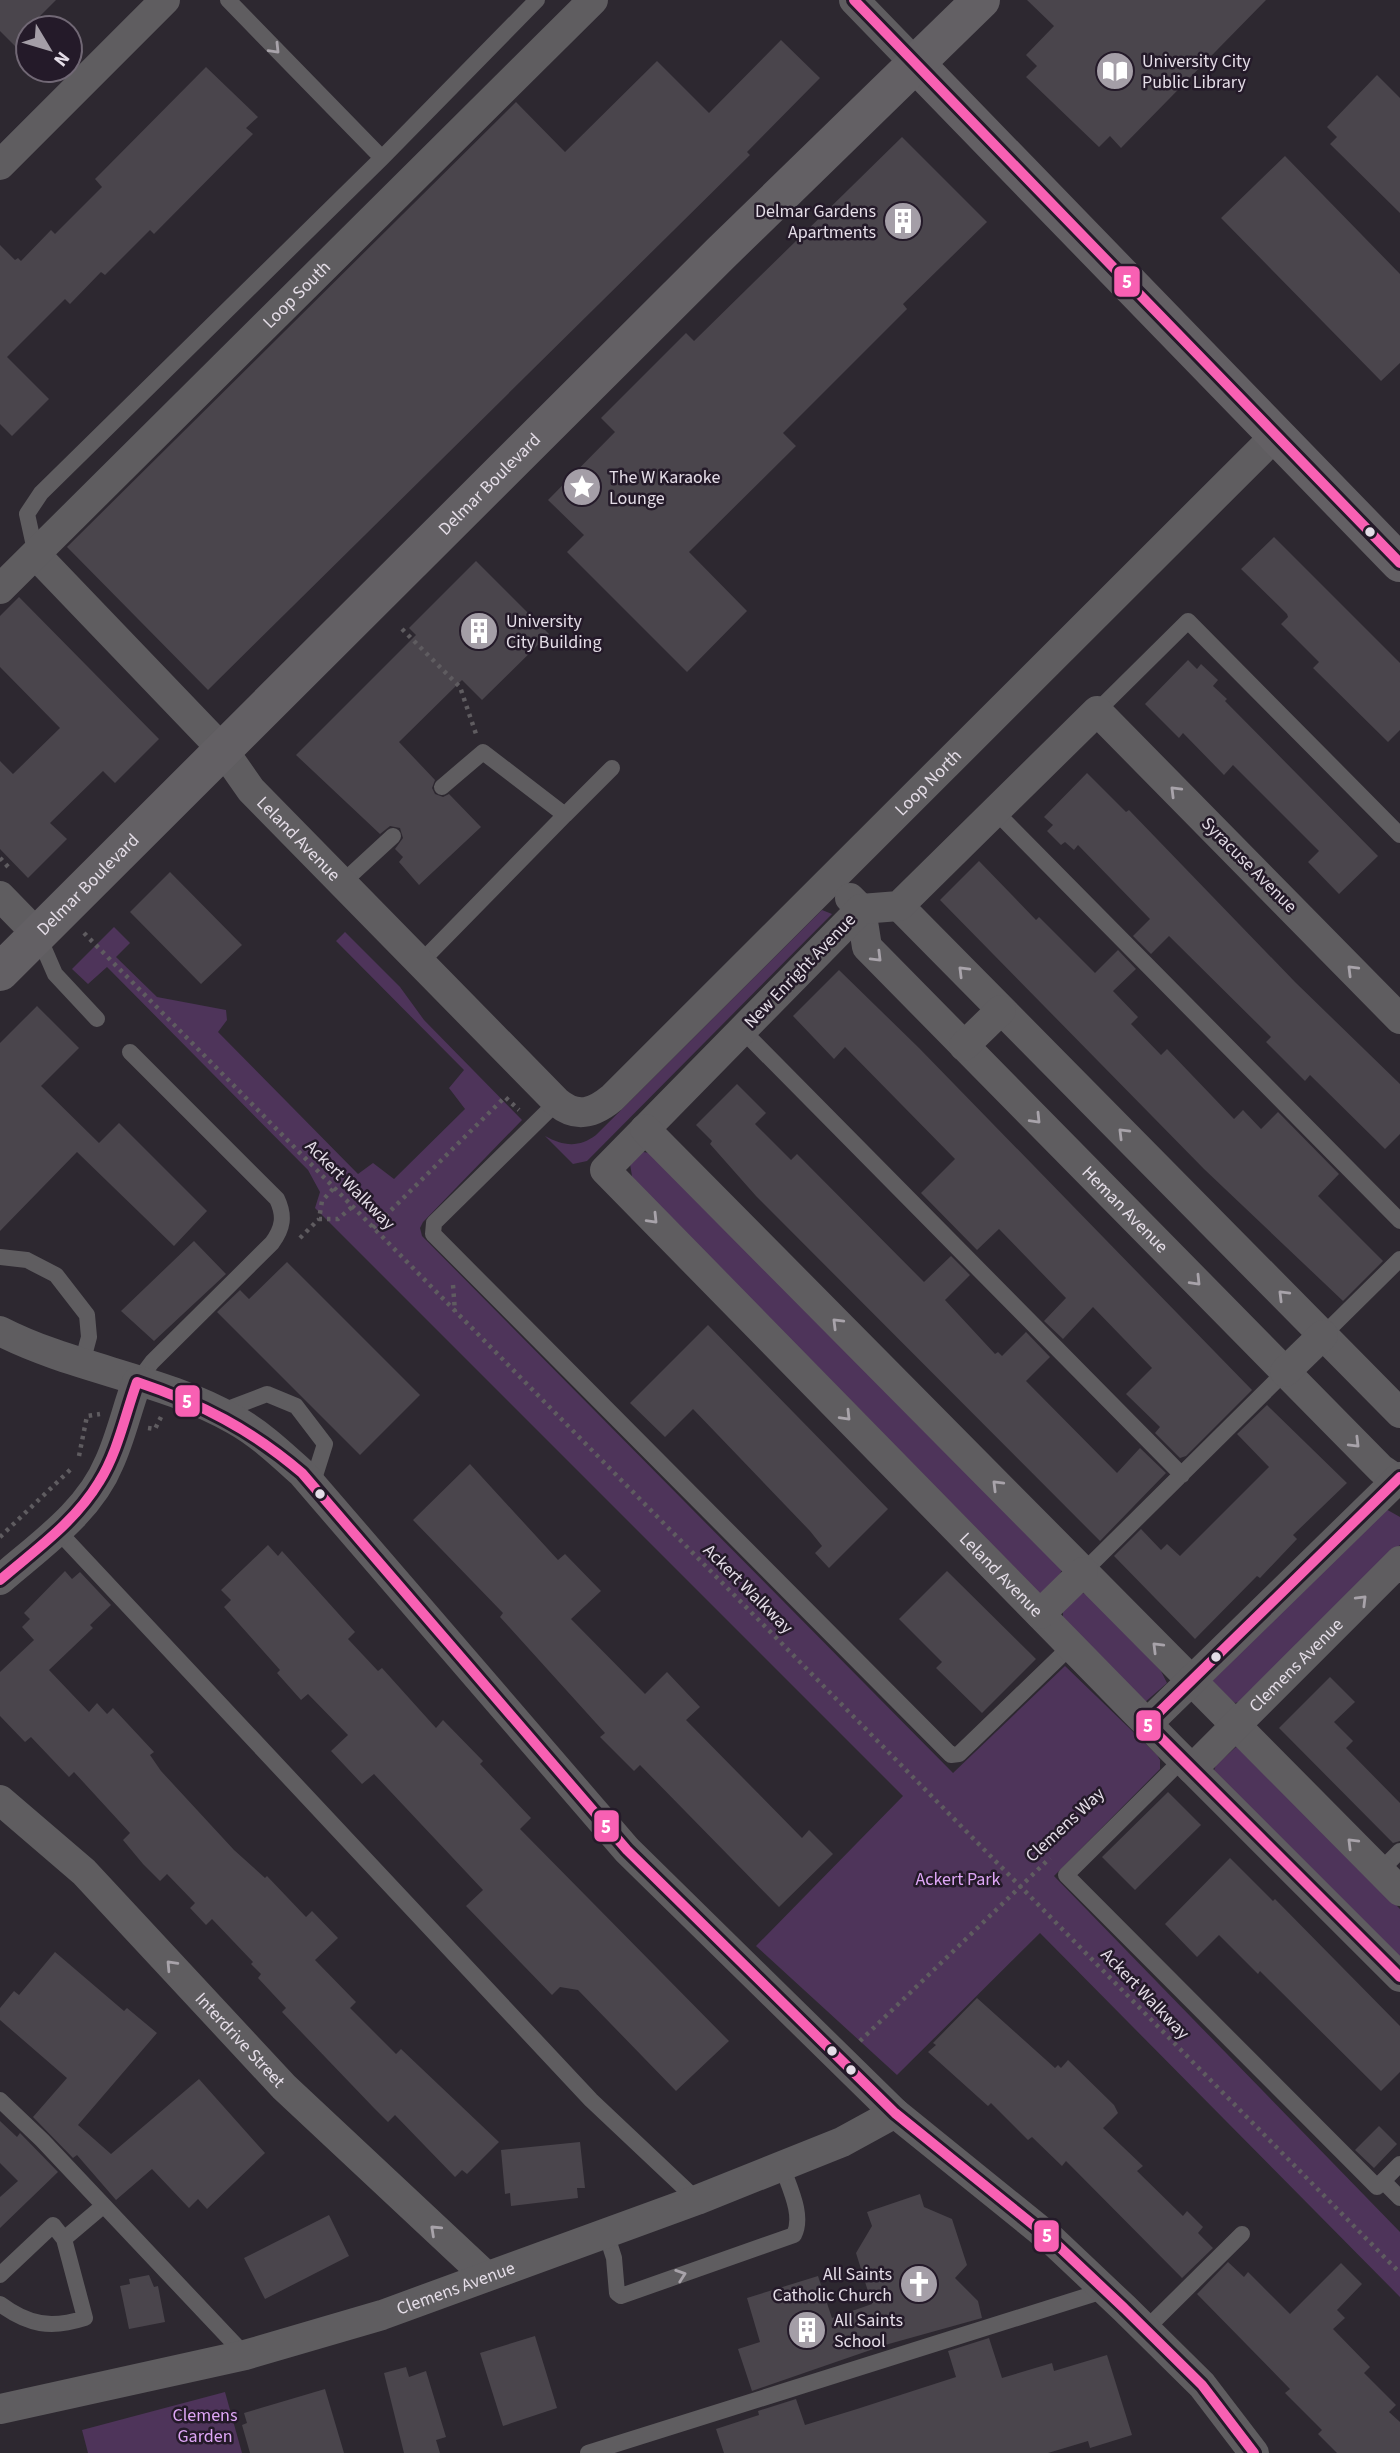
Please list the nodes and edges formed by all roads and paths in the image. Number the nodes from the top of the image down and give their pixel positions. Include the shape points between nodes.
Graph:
1 (165, 0) edge
2 (228, 0) edge
3 (537, 0) edge
4 (593, 0) edge
5 (854, 0) edge
6 (981, 0) edge
7 (915, 63) junction
8 (382, 158) junction
9 (0, 165) edge
10 (1275, 436) junction
11 (36, 555) junction
12 (1400, 563) edge
13 (0, 589) edge
14 (402, 629) dead end
15 (1097, 711) junction
16 (223, 750) junction
17 (482, 752) junction
18 (612, 768) dead end
19 (442, 787) dead end
20 (995, 811) junction
21 (565, 816) junction
22 (1400, 835) edge
23 (393, 836) dead end
24 (833, 880) junction
25 (342, 883) junction
26 (0, 895) edge
27 (899, 906) junction
28 (861, 909) junction
29 (75, 925) dead end
30 (38, 935) junction
31 (420, 963) junction
32 (0, 972) edge
33 (1001, 1010) junction
34 (97, 1019) dead end
35 (1400, 1019) edge
36 (742, 1030) junction
37 (964, 1046) junction
38 (130, 1052) dead end
39 (564, 1107) junction
40 (524, 1116) dead end
41 (645, 1129) junction
42 (606, 1170) joint
43 (333, 1189) junction
44 (352, 1207) junction
45 (1400, 1221) edge
46 (373, 1228) junction
47 (0, 1257) edge
48 (1400, 1259) edge
49 (0, 1331) edge
50 (1323, 1335) junction
51 (82, 1363) junction
52 (1285, 1373) junction
53 (137, 1382) junction
54 (218, 1413) junction
55 (1400, 1413) edge
56 (105, 1416) dead end
57 (1182, 1475) junction
58 (1399, 1479) edge
59 (312, 1485) junction
60 (57, 1530) junction
61 (0, 1537) edge
62 (1400, 1561) edge
63 (1083, 1572) junction
64 (0, 1580) edge
65 (1040, 1614) junction
66 (1071, 1646) junction
67 (1191, 1681) junction
68 (1147, 1724) junction
69 (1235, 1726) junction
70 (1187, 1764) junction
71 (0, 1800) edge
72 (1060, 1849) dead end
73 (1393, 1871) edge
74 (1020, 1886) junction
75 (1400, 1977) edge
76 (859, 2042) dead end
77 (0, 2100) edge
78 (895, 2113) junction
79 (1400, 2164) edge
80 (782, 2166) junction
81 (1383, 2181) junction
82 (1400, 2197) edge
83 (697, 2200) junction
84 (103, 2206) junction
85 (606, 2233) junction
86 (1242, 2234) dead end
87 (64, 2239) junction
88 (1400, 2273) edge
89 (0, 2275) edge
90 (486, 2276) junction
91 (1106, 2290) junction
92 (0, 2304) edge
93 (1146, 2329) junction
94 (245, 2355) junction
95 (3, 2405) edge
96 (587, 2453) edge
97 (1254, 2453) edge

1 - 9 street
2 -> 8 lane
3 - 8 lane
4 - 11 street, Loop South
5 - 7 street
6 - 7 main road, Delmar Boulevard
7 - 10 main road
7 - 16 main road, Delmar Boulevard
8 - 11 lane via 41,493 27,514
10 - 12 main road
10 - 24 street, Loop North
11 - 13 street, Loop South
11 - 16 street, Leland Avenue
14 - 17 path via 460,687
15 - 20 street
15 - 22 lane via 1188,621
35 -> 15 street, Syracuse Avenue
16 - 25 street, Leland Avenue via 251,790
16 - 30 main road, Delmar Boulevard
17 - 19 lane
17 - 21 lane
18 - 21 lane
20 - 27 street
20 - 45 lane
21 - 31 lane
23 - 25 lane
24 - 28 street
24 - 39 street, Loop North via 599,1109 585,1114
25 - 31 street, Leland Avenue
26 - 30 street
27 - 28 street, New Enright Avenue
33 -> 27 street
28 - 36 street, New Enright Avenue
28 -> 37 street, Heman Avenue via 867,947
29 - 43 path, Ackert Walkway
30 - 32 main road, Delmar Boulevard
30 - 34 lane via 55,974
31 - 39 street, Leland Avenue
33 - 37 street
50 -> 33 street
36 - 41 street, New Enright Avenue
36 - 57 lane
37 -> 52 street, Heman Avenue
38 - 53 lane via 277,1199 283,1221 272,1243
39 - 66 lane via 434,1223 433,1234 951,1755 959,1754
40 - 46 path via 505,1097
41 - 42 street, New Enright Avenue
63 -> 41 street
42 -> 65 street, Leland Avenue
43 - 44 path, Ackert Walkway
43 - 44 path via 322,1201 319,1219 338,1219
44 - 46 path, Ackert Walkway
46 - 74 path, Ackert Walkway
47 - 51 lane via 27,1260 57,1275 87,1315 89,1337
48 - 50 lane
49 - 51 street
50 - 52 street
50 - 55 street
51 - 53 street
52 - 57 lane
52 -> 58 street, Heman Avenue via 1381,1469
53 - 54 street
53 - 60 street via 102,1479
54 - 59 street via 266,1441
54 - 59 lane via 267,1394 296,1406 325,1444
56 - 61 path via 87,1416 72,1468
57 - 63 lane
58 - 67 street
59 - 78 street via 628,1850
60 - 64 street
60 - 83 lane via 591,2100
69 -> 62 street, Clemens Avenue
63 - 65 street
67 -> 63 street
65 - 66 street, Leland Avenue
66 - 68 street, Leland Avenue
67 - 68 street
67 - 69 street
68 - 70 street, Leland Avenue
69 - 70 street, Clemens Avenue
73 -> 69 street
70 - 75 street, Leland Avenue
70 - 81 lane via 1066,1875 1377,2187
90 -> 71 street, Interdrive Street via 284,2087 84,1872
72 - 74 path, Clemens Way
74 - 76 path, Clemens Way
74 - 88 path, Ackert Walkway
77 - 84 lane
78 - 80 street, Clemens Avenue via 842,2143
78 - 91 street via 988,2186
79 - 81 lane
80 - 83 street, Clemens Avenue
85 -> 80 lane via 621,2296 794,2235 799,2225
81 - 82 lane
83 - 85 street, Clemens Avenue
84 - 87 lane
84 - 94 lane
85 - 90 street, Clemens Avenue
86 - 93 lane
87 - 89 lane via 53,2225
87 - 92 lane via 85,2318 62,2325 20,2319
90 - 94 street, Clemens Avenue via 382,2315
91 - 93 street
91 - 96 lane
93 - 97 street via 1202,2385
94 - 95 street, Clemens Avenue

